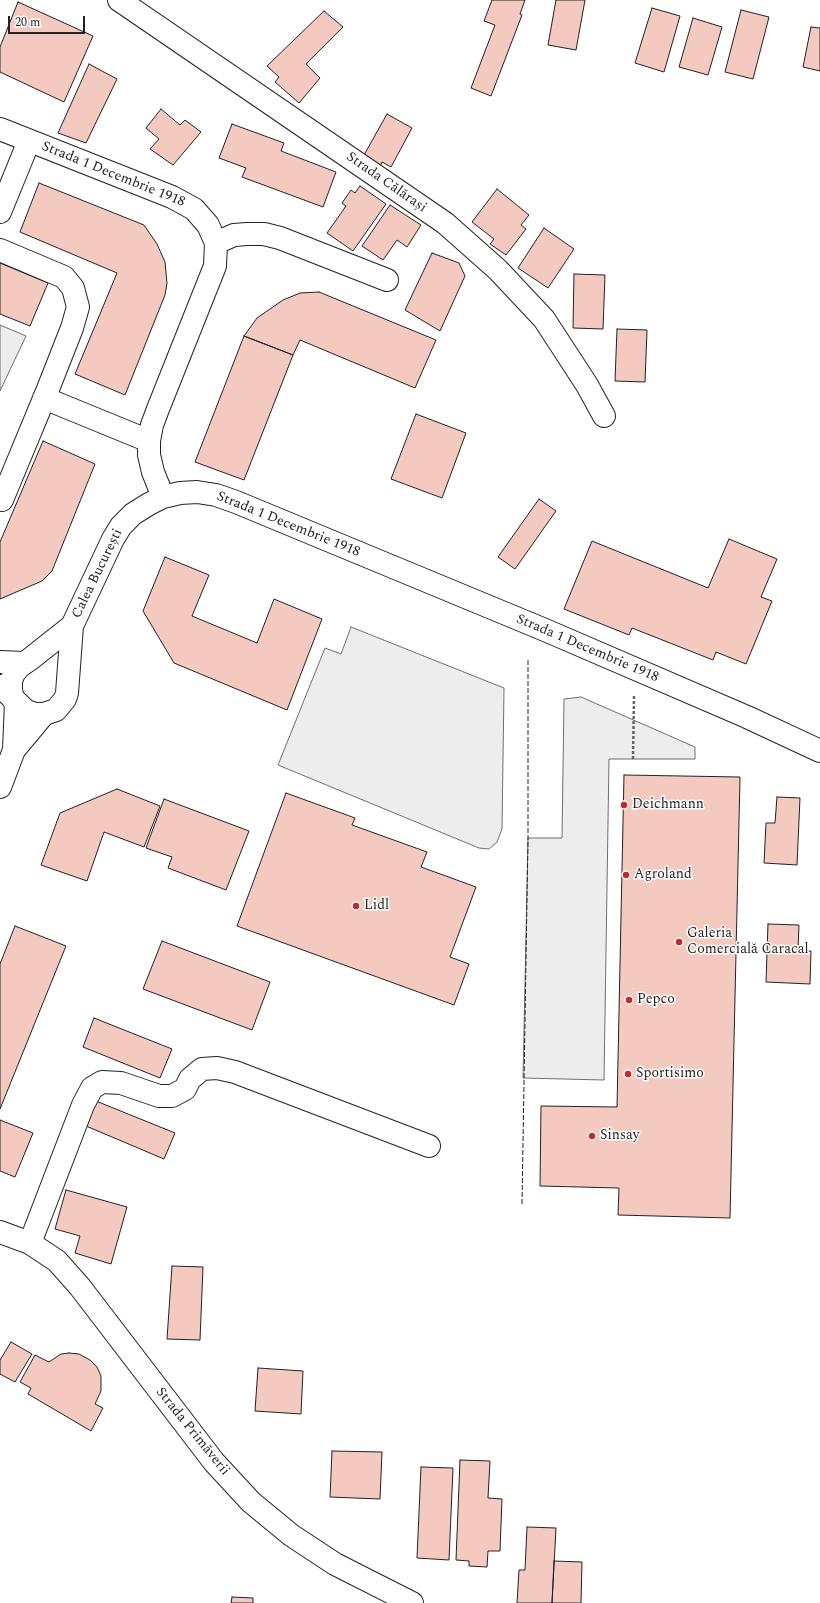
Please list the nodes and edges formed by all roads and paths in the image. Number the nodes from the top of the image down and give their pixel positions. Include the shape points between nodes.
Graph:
1 (119, 0) edge
2 (0, 129) edge
3 (29, 141) junction
4 (0, 212) edge
5 (216, 243) junction
6 (0, 250) edge
7 (387, 280) dead end
8 (44, 398) junction
9 (604, 416) dead end
10 (149, 441) junction
11 (163, 497) junction
12 (0, 499) edge
13 (72, 626) junction
14 (0, 662) edge
15 (27, 662) junction
16 (67, 680) junction
17 (10, 696) edge
18 (634, 696) dead end
19 (44, 714) junction
20 (14, 750) junction
21 (820, 751) edge
22 (633, 759) dead end
23 (0, 787) edge
24 (429, 1146) dead end
25 (0, 1232) edge
26 (30, 1243) junction
27 (412, 1603) edge

1 - 9 main road, Strada Călărași via 445,223 498,270 544,319
2 - 3 main road, Strada 1 Decembrie 1918
3 - 4 main road
3 - 5 main road, Strada 1 Decembrie 1918 via 172,197 194,209 208,225
5 - 7 main road via 234,235 264,234
5 - 10 main road, Strada 1 Decembrie 1918 via 214,266 158,409
6 - 8 main road via 64,276 72,288 78,307
8 - 10 main road
8 - 12 main road via 2,500
10 - 11 main road, Strada 1 Decembrie 1918 via 149,455
11 - 13 main road, Calea București via 133,514 121,526
11 - 21 main road, Strada 1 Decembrie 1918 via 197,492 236,502 545,630
13 - 15 main road
13 - 16 main road
14 - 15 main road
15 - 16 main road via 44,659 53,662
15 - 17 main road via 14,673
16 - 19 main road via 65,699 56,710
17 - 19 main road via 26,711
17 - 20 main road
18 - 22 path
19 - 20 main road
20 - 23 main road
24 - 26 main road via 235,1072 217,1068 202,1069 190,1079 185,1089 172,1096 159,1096 121,1083 102,1082 92,1088 83,1105
25 - 26 main road, Strada Primăverii
26 - 27 main road, Strada Primăverii via 57,1260 214,1462 251,1502 291,1535 335,1564

